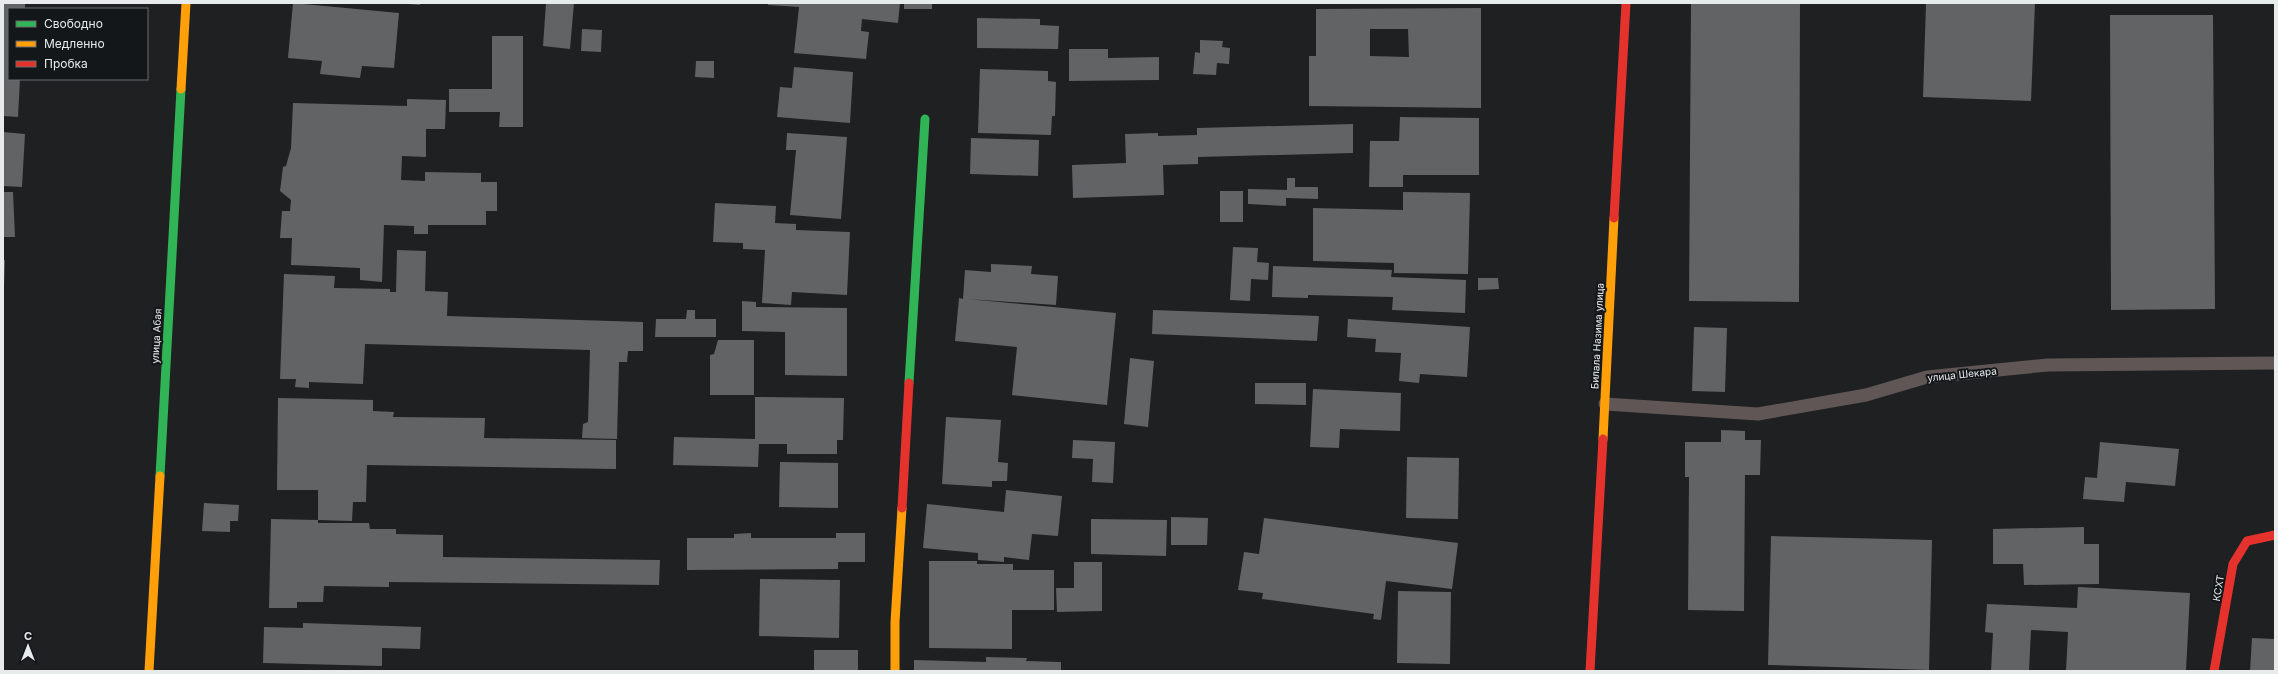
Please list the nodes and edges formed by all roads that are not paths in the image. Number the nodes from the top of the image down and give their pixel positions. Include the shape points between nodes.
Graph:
1 (186, 3) edge
2 (1626, 3) edge
3 (925, 119) dead end
4 (2275, 363) edge
5 (1605, 404) junction
6 (2275, 535) edge
7 (149, 671) edge
8 (895, 671) edge
9 (1590, 671) edge
10 (2214, 671) edge

1 - 7 street, улица Абая
2 - 5 street, Билала Назима улица
3 - 8 street via 895,614
4 - 5 lane, улица Шекара via 2048,366 1927,377 1866,395 1758,414
5 - 9 street, Билала Назима улица
6 - 10 street, КСХТ via 2247,541 2233,564

